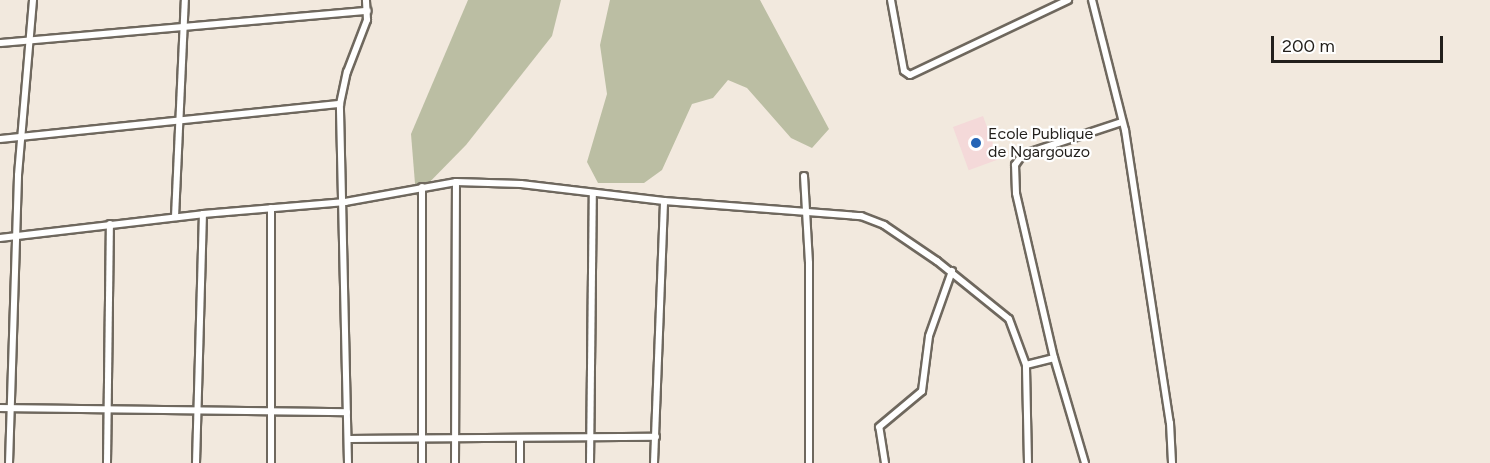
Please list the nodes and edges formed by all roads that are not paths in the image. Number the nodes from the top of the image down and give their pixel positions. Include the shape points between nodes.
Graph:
1 (33, 0) edge
2 (185, 0) edge
3 (366, 0) edge
4 (891, 0) edge
5 (1068, 0) edge
6 (1092, 0) edge
7 (368, 10) junction
8 (183, 26) junction
9 (29, 41) junction
10 (0, 43) edge
11 (340, 104) junction
12 (1122, 122) junction
13 (178, 123) junction
14 (21, 137) junction
15 (0, 139) edge
16 (804, 176) dead end
17 (456, 182) junction
18 (422, 187) junction
19 (593, 194) junction
20 (664, 201) junction
21 (345, 202) junction
22 (271, 208) junction
23 (805, 213) junction
24 (203, 214) junction
25 (175, 217) junction
26 (110, 224) junction
27 (15, 237) junction
28 (0, 238) edge
29 (952, 271) junction
30 (1054, 358) junction
31 (1026, 365) junction
32 (0, 408) edge
33 (9, 408) junction
34 (106, 411) junction
35 (271, 411) junction
36 (195, 412) junction
37 (347, 412) junction
38 (656, 437) junction
39 (348, 438) junction
40 (589, 438) junction
41 (422, 440) junction
42 (520, 440) junction
43 (455, 441) junction
44 (9, 463) edge
45 (107, 463) edge
46 (196, 463) edge
47 (271, 463) edge
48 (348, 463) edge
49 (422, 463) edge
50 (455, 463) edge
51 (520, 463) edge
52 (590, 463) edge
53 (654, 463) edge
54 (809, 463) edge
55 (885, 463) edge
56 (1028, 463) edge
57 (1085, 463) edge
58 (1172, 463) edge

1 - 9 street
2 - 8 street
3 - 7 street
4 - 5 street via 904,71 910,75
6 - 12 street
7 - 8 street
7 - 11 street
8 - 9 street
8 - 13 street
9 - 10 street
9 - 14 street
11 - 13 street
11 - 21 street
12 - 30 street via 1022,155 1015,165 1016,193
12 - 58 street via 1170,423
13 - 14 street
13 - 25 street
14 - 15 street
14 - 27 street
16 - 23 street
17 - 18 street
17 - 19 street via 521,184
17 - 43 street
18 - 21 street
18 - 41 street
19 - 20 street
19 - 40 street
20 - 23 street
20 - 38 street
21 - 22 street
21 - 37 street
22 - 24 street
22 - 35 street
23 - 29 street via 861,216 884,225
23 - 54 street via 809,263
24 - 25 street
24 - 36 street
25 - 26 street
26 - 27 street
26 - 34 street
27 - 28 street
27 - 33 street
29 - 31 street via 1010,319
29 - 55 street via 929,336 922,391 879,427
30 - 31 street
30 - 57 street
31 - 56 street
32 - 33 street
33 - 34 street
33 - 44 street
34 - 36 street
34 - 45 street
35 - 36 street
35 - 37 street
35 - 47 street
36 - 46 street
37 - 39 street
38 - 40 street
38 - 53 street
39 - 41 street
39 - 48 street
40 - 42 street
40 - 52 street
41 - 43 street
41 - 49 street
42 - 43 street
42 - 51 street
43 - 50 street

